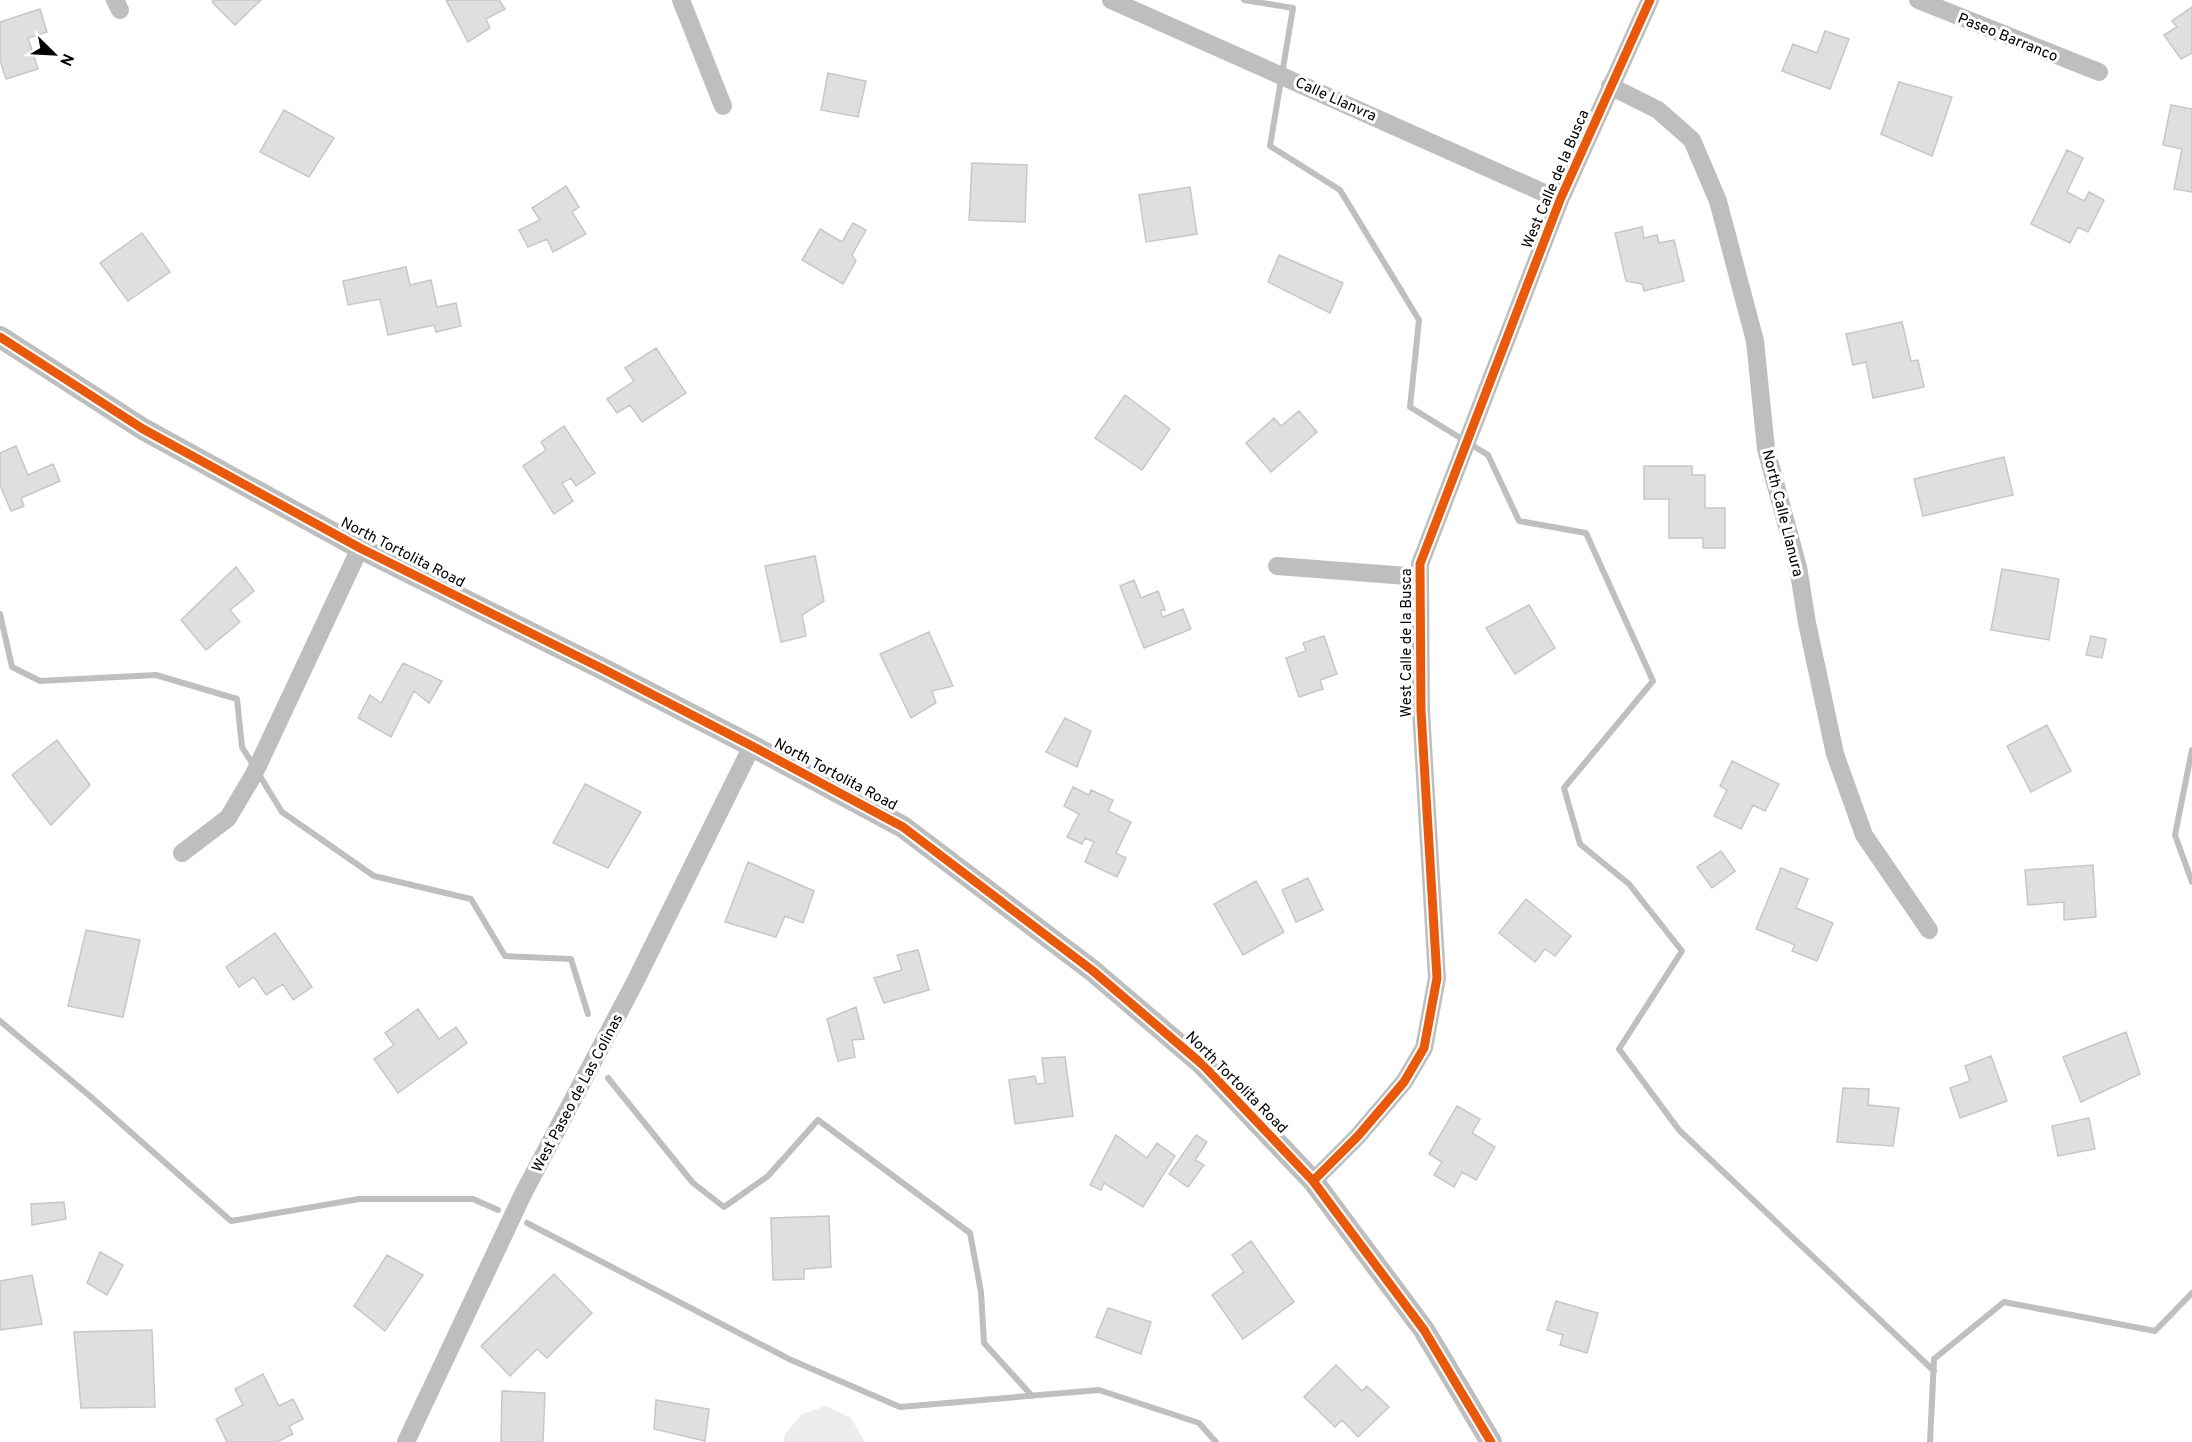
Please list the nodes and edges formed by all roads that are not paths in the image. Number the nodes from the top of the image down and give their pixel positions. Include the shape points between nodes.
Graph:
1 (681, 0) edge
2 (1111, 0) edge
3 (1650, 0) edge
4 (1918, 0) edge
5 (2099, 72) dead end
6 (1610, 86) junction
7 (723, 106) dead end
8 (1560, 200) junction
9 (0, 337) edge
10 (360, 548) junction
11 (1277, 566) dead end
12 (1420, 577) junction
13 (752, 746) junction
14 (182, 854) dead end
15 (1929, 930) dead end
16 (1313, 1181) junction
17 (406, 1442) edge
18 (1491, 1442) edge

1 - 7 street
2 - 8 street, Calle Llanvra
3 - 6 street, West Calle de la Busca
4 - 5 street, Paseo Barranco
6 - 8 street, West Calle de la Busca
6 - 15 street, North Calle Llanura via 1658,110 1692,140 1718,201 1755,341 1766,449 1798,567 1835,754 1864,835
8 - 12 street, West Calle de la Busca via 1420,564
9 - 10 street, North Tortolita Road via 143,429
10 - 13 street, North Tortolita Road
10 - 14 street, North Tortolita Road via 254,774 228,818
11 - 12 street, West Calle de la Busca
12 - 16 street, West Calle de la Busca via 1425,804 1436,941 1434,997 1424,1048 1404,1082
13 - 16 street, North Tortolita Road via 903,827 1093,971 1203,1065
13 - 17 street, West Paseo de Las Colinas via 634,984 523,1194
16 - 18 street, North Tortolita Road via 1424,1330

